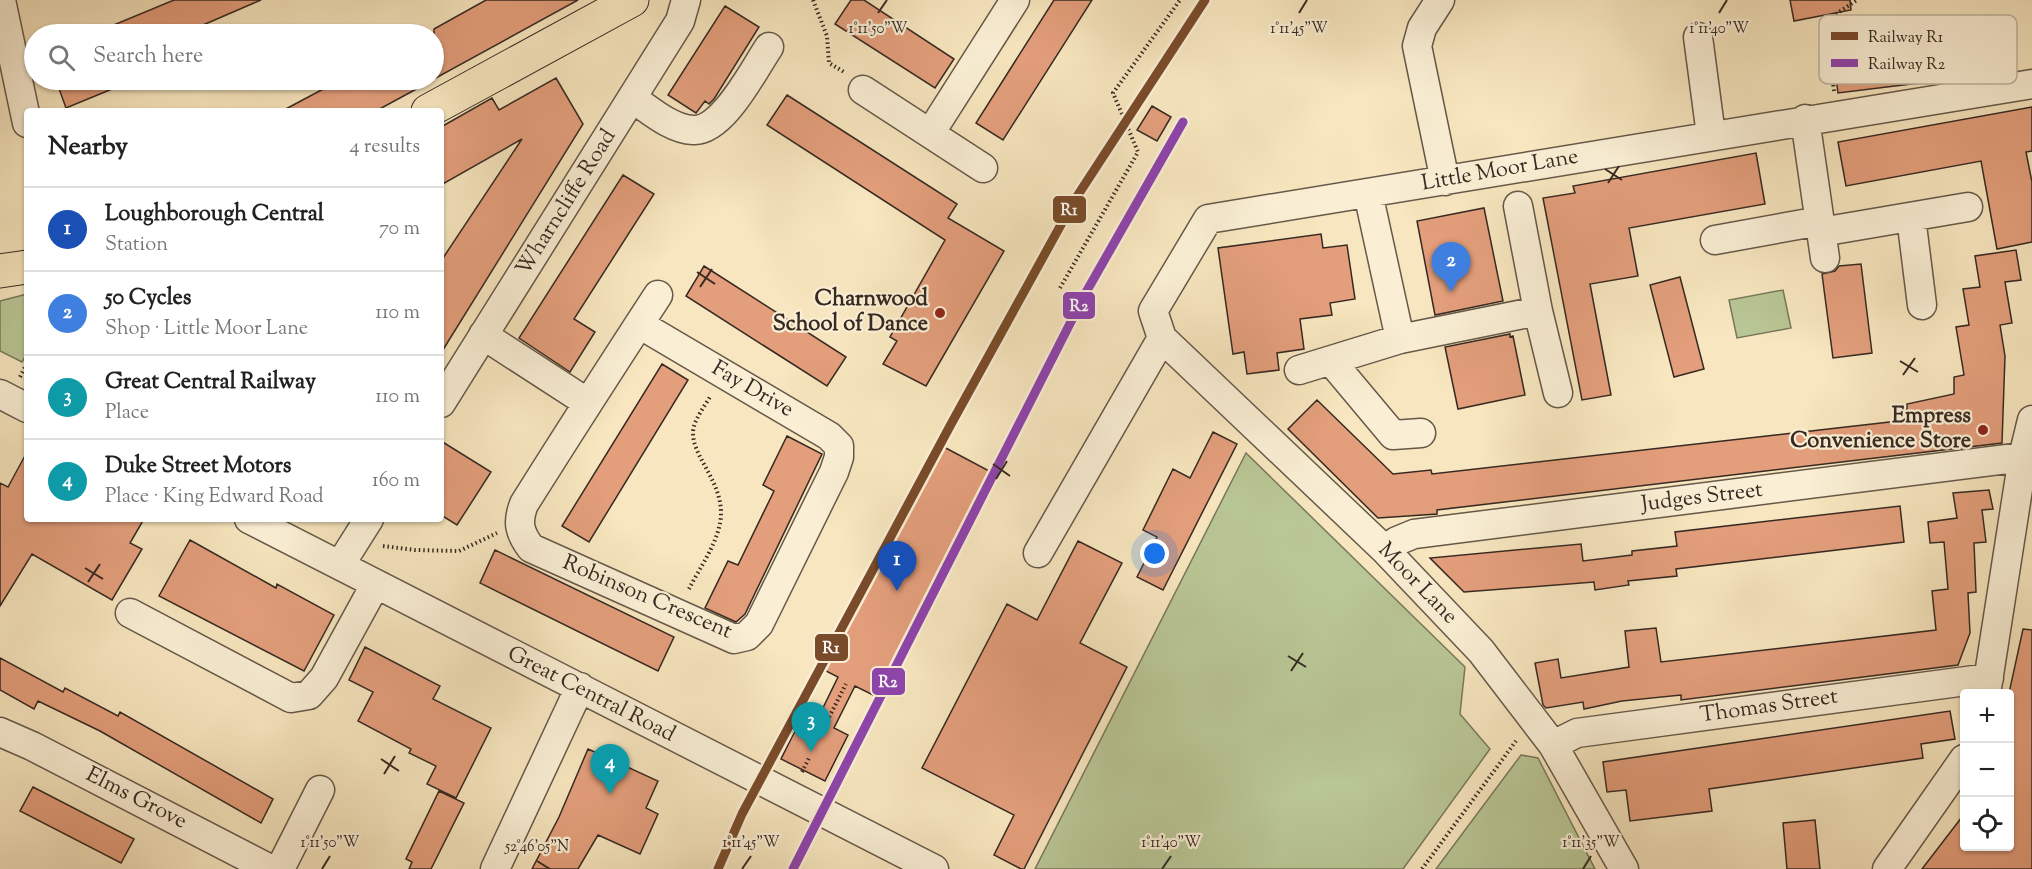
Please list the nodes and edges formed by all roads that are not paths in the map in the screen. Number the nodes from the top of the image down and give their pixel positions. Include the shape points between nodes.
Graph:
1 (1, 0) edge
2 (632, 0) edge
3 (686, 0) edge
4 (1015, 0) edge
5 (1440, 0) edge
6 (1698, 38) dead end
7 (769, 47) dead end
8 (2032, 84) edge
9 (863, 90) road end
10 (10, 92) edge
11 (632, 98) junction
12 (434, 108) edge
13 (24, 118) edge
14 (1806, 119) junction
15 (931, 132) junction
16 (1712, 135) junction
17 (983, 168) dead end
18 (1445, 181) junction
19 (1368, 193) junction
20 (1518, 206) dead end
21 (1968, 207) dead end
22 (1911, 217) junction
23 (1822, 237) junction
24 (1714, 240) dead end
25 (24, 267) edge
26 (0, 271) edge
27 (658, 295) dead end
28 (1922, 305) dead end
29 (1538, 311) junction
30 (639, 324) junction
31 (483, 336) junction
32 (1162, 338) junction
33 (1400, 339) junction
34 (1331, 361) junction
35 (1299, 370) dead end
36 (1558, 393) dead end
37 (1, 396) edge
38 (444, 398) edge
39 (588, 403) junction
40 (24, 407) edge
41 (2032, 420) edge
42 (1421, 433) dead end
43 (2023, 457) junction
44 (834, 472) joint
45 (2024, 502) edge
46 (263, 522) edge
47 (355, 542) edge
48 (1385, 550) junction
49 (1038, 553) dead end
50 (375, 585) junction
51 (130, 613) dead end
52 (1988, 686) edge
53 (580, 687) junction
54 (0, 732) edge
55 (1553, 745) junction
56 (1960, 766) edge
57 (320, 790) dead end
58 (270, 869) edge
59 (280, 869) edge
60 (495, 869) edge
61 (934, 869) edge
62 (1624, 869) edge
63 (1887, 869) edge

1 - 10 street
2 - 12 main road
3 - 11 street, Wharncliffe Road via 680,21
4 - 15 street
5 - 18 street via 1422,28 1417,46
6 - 16 street
7 - 11 street via 721,118 695,130 673,125
8 - 14 street, Little Moor Lane
9 - 15 street
10 - 13 street
11 - 31 street, Wharncliffe Road
14 - 16 street, Little Moor Lane
14 - 23 street
15 - 17 street
16 - 18 street, Little Moor Lane
18 - 19 street, Little Moor Lane
19 - 32 street, Little Moor Lane via 1208,219 1153,311
19 - 33 street
20 - 29 street
21 - 22 street
22 - 23 street
22 - 28 street
23 - 24 street
25 - 26 main road
27 - 30 street
29 - 33 street
29 - 36 street
30 - 39 street
30 - 44 street, Fay Drive via 830,436 839,446
31 - 38 street, Wharncliffe Road
31 - 39 street
32 - 48 street, Moor Lane
32 - 49 street
33 - 34 street
34 - 35 street
34 - 42 street via 1393,435
37 - 40 street
39 - 44 street, Robinson Crescent via 524,504 519,518 522,535 531,548 734,639 747,636 759,624
41 - 43 street
43 - 45 street
43 - 48 street, Judges Street via 1414,534
45 - 52 street
46 - 47 street, Great Central Road
47 - 50 street, Great Central Road
48 - 55 street, Moor Lane via 1481,651
50 - 51 street via 324,678 309,695 291,698
50 - 53 street, Great Central Road
52 - 55 street, Thomas Street via 1577,732
53 - 60 street
53 - 61 street, Great Central Road
54 - 58 street, Elms Grove
55 - 62 street, Moor Lane
56 - 63 street
57 - 59 street

